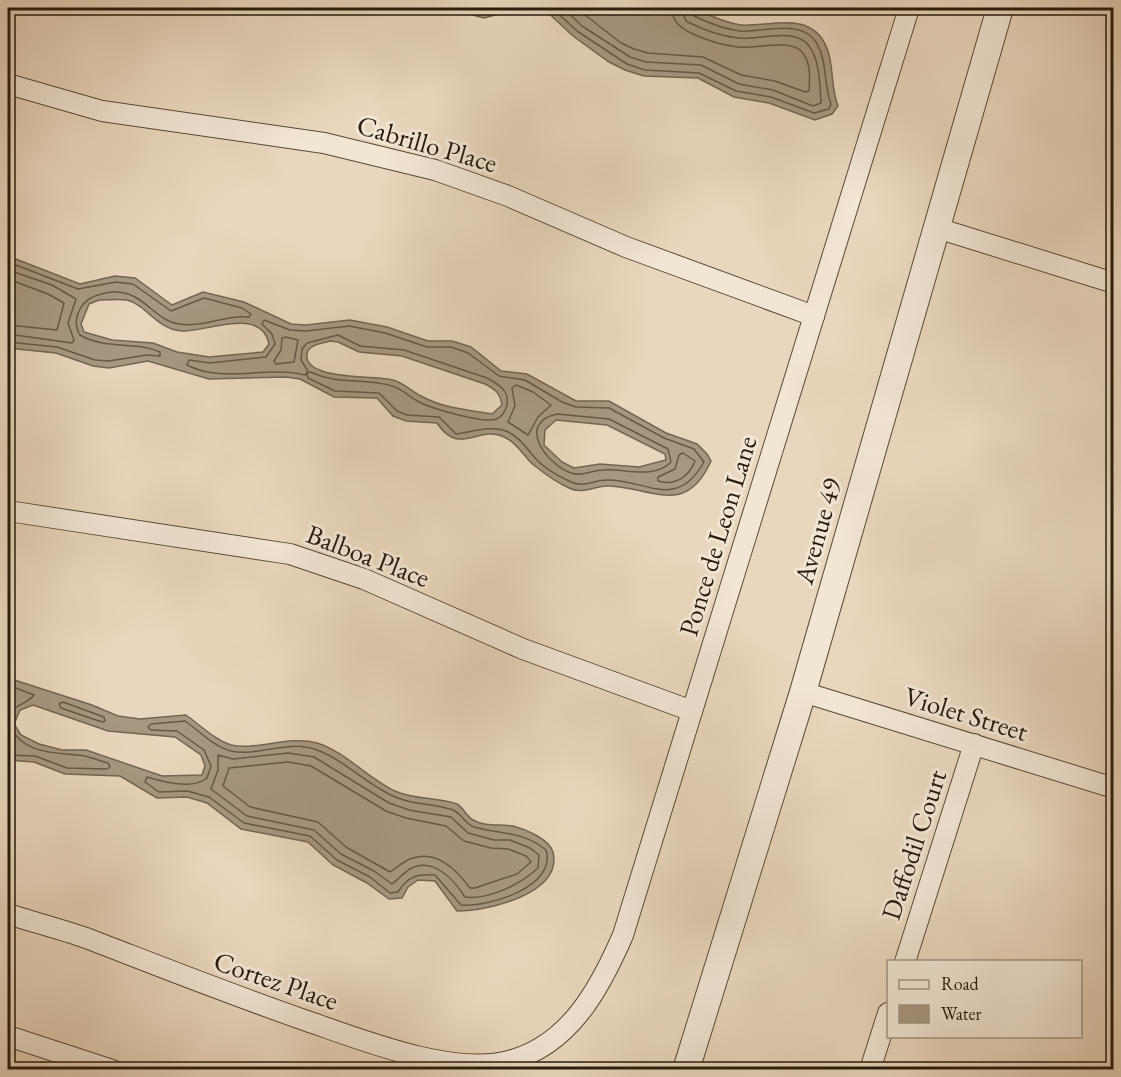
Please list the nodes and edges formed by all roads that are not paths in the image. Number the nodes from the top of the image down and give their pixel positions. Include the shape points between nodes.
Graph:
1 (909, 8) edge
2 (1000, 8) edge
3 (8, 84) edge
4 (937, 228) junction
5 (1113, 283) edge
6 (814, 316) junction
7 (8, 511) edge
8 (803, 692) junction
9 (692, 711) junction
10 (974, 744) junction
11 (1113, 788) edge
12 (8, 914) edge
13 (906, 960) edge
14 (887, 1016) edge
15 (8, 1036) edge
16 (532, 1051) joint
17 (112, 1070) edge
18 (686, 1070) edge
19 (870, 1070) edge

1 - 6 street, Ponce de Leon Lane
2 - 4 street, Avenue 49
3 - 6 street, Cabrillo Place via 102,111 324,143 435,170 508,196 626,247
4 - 5 street
4 - 8 street, Avenue 49
6 - 9 street, Ponce de Leon Lane
7 - 9 street, Balboa Place via 290,554 364,579 523,649
8 - 10 street, Violet Street
8 - 18 street, Avenue 49
9 - 16 street, Ponce de Leon Lane via 612,961 582,1012 567,1029
10 - 11 street, Violet Street
10 - 13 street, Daffodil Court
12 - 16 street, Cortez Place via 83,937 210,987 383,1047 484,1065 510,1061
14 - 19 street
15 - 17 street

